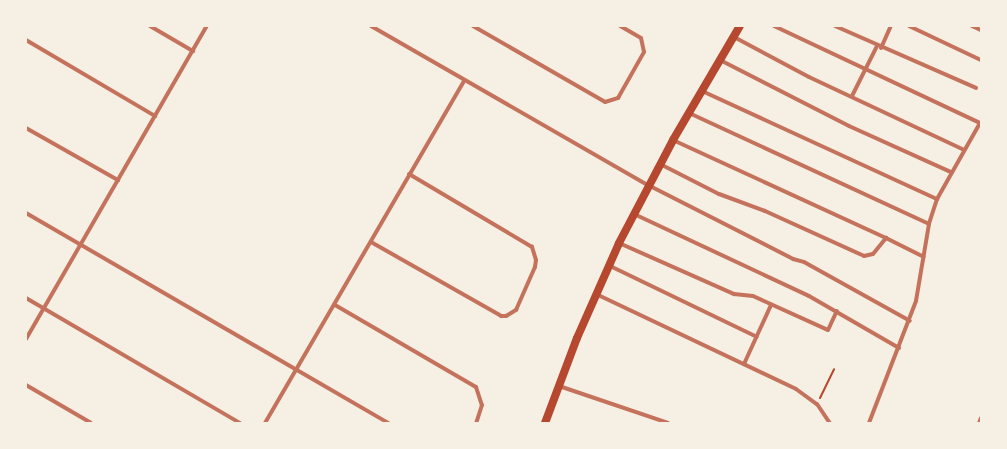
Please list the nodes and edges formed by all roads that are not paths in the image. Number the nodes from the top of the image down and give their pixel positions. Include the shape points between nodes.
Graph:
1 (150, 26) edge
2 (207, 26) edge
3 (371, 26) edge
4 (473, 26) edge
5 (620, 26) edge
6 (740, 26) edge
7 (774, 26) edge
8 (835, 26) edge
9 (891, 26) edge
10 (909, 26) edge
11 (972, 26) edge
12 (981, 30) edge
13 (733, 37) junction
14 (26, 40) edge
15 (879, 47) junction
16 (193, 51) junction
17 (720, 60) junction
18 (981, 60) edge
19 (865, 70) junction
20 (464, 81) junction
21 (976, 88) dead end
22 (702, 90) junction
23 (852, 96) junction
24 (688, 113) junction
25 (155, 116) junction
26 (26, 128) edge
27 (673, 140) junction
28 (964, 150) junction
29 (660, 164) junction
30 (951, 172) junction
31 (409, 174) junction
32 (118, 180) junction
33 (648, 185) junction
34 (937, 200) junction
35 (26, 213) edge
36 (634, 214) junction
37 (930, 224) junction
38 (886, 238) junction
39 (371, 242) junction
40 (619, 243) junction
41 (80, 244) junction
42 (924, 257) junction
43 (608, 265) junction
44 (596, 294) junction
45 (26, 298) edge
46 (334, 305) junction
47 (771, 305) junction
48 (43, 308) junction
49 (837, 311) junction
50 (910, 321) junction
51 (758, 336) junction
52 (26, 339) edge
53 (899, 348) junction
54 (744, 364) junction
55 (296, 369) junction
56 (26, 385) edge
57 (558, 386) junction
58 (91, 423) edge
59 (240, 423) edge
60 (265, 423) edge
61 (388, 423) edge
62 (476, 423) edge
63 (545, 423) edge
64 (668, 423) edge
65 (830, 423) edge
66 (869, 423) edge

1 - 16 street
2 - 16 street
3 - 20 street
4 - 5 street via 601,101 611,102 618,98 644,52 641,38
6 - 13 main road
7 - 19 street
8 - 15 street
9 - 15 street
10 - 18 street
11 - 12 street
13 - 17 main road
13 - 23 street via 809,77
14 - 25 street
15 - 19 street
15 - 21 street
16 - 25 street
17 - 22 main road
17 - 30 street via 849,126
19 - 23 street
19 - 28 street via 980,123
20 - 31 street
20 - 33 street
22 - 24 main road
22 - 34 street
23 - 28 street
24 - 27 main road
24 - 37 street
25 - 32 street
26 - 32 street
27 - 29 main road
27 - 38 street
28 - 30 street
29 - 33 main road
29 - 38 street via 719,194 765,211 864,256 873,254
30 - 34 street
31 - 39 street
31 - 39 street via 532,247 536,260 535,267 516,310 501,316
32 - 41 street
33 - 36 main road
33 - 50 street via 789,257 804,262
34 - 37 street
35 - 41 street
36 - 40 main road
36 - 49 street
37 - 42 street
38 - 42 street
39 - 46 street
40 - 43 main road
40 - 47 street via 734,294 753,296
41 - 48 street
41 - 55 street
42 - 50 street
43 - 44 main road
43 - 51 street
44 - 54 street
44 - 57 main road
45 - 48 street
46 - 55 street
46 - 62 street via 476,387 482,405
47 - 49 street via 828,330
47 - 51 street
48 - 52 street
48 - 59 street
49 - 53 street
50 - 53 street
51 - 54 street
53 - 66 street
54 - 65 street via 796,389 817,404
55 - 60 street
55 - 61 street
56 - 58 street
57 - 63 main road
57 - 64 street

